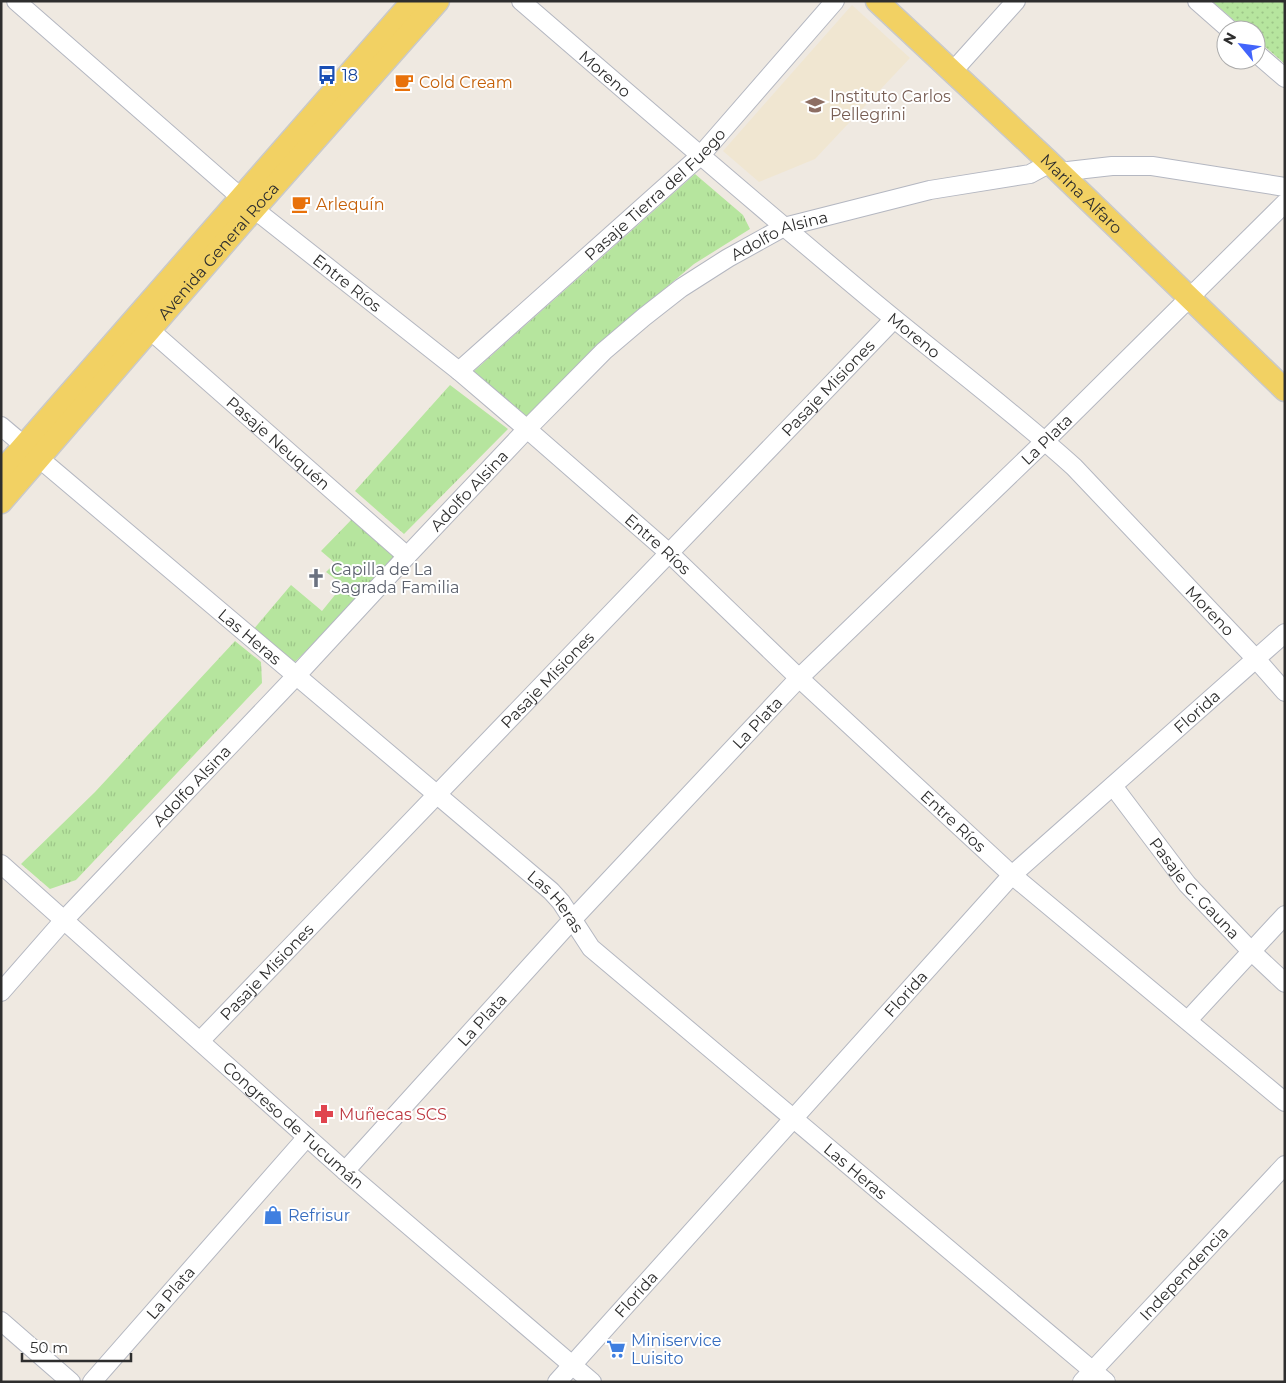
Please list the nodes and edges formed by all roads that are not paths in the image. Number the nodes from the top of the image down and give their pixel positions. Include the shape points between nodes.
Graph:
1 (16, 1) edge
2 (413, 1) edge
3 (438, 1) edge
4 (521, 1) edge
5 (835, 1) edge
6 (877, 1) edge
7 (1016, 1) edge
8 (1197, 1) edge
9 (1219, 20) edge
10 (1266, 62) edge
11 (953, 72) junction
12 (1285, 78) edge
13 (700, 156) junction
14 (1053, 166) junction
15 (1285, 187) edge
16 (247, 203) junction
17 (1285, 204) edge
18 (784, 228) junction
19 (1191, 298) junction
20 (894, 319) junction
21 (150, 330) junction
22 (459, 371) junction
23 (1285, 390) edge
24 (1, 426) edge
25 (528, 430) junction
26 (1045, 441) junction
27 (32, 452) junction
28 (1, 472) edge
29 (1, 502) edge
30 (668, 552) junction
31 (407, 556) junction
32 (1285, 633) edge
33 (1256, 659) junction
34 (296, 676) junction
35 (800, 678) junction
36 (1285, 692) edge
37 (1113, 786) junction
38 (437, 793) junction
39 (1, 864) edge
40 (1012, 875) junction
41 (1285, 915) edge
42 (64, 920) junction
43 (572, 920) junction
44 (1251, 951) junction
45 (1285, 982) edge
46 (1, 992) edge
47 (1188, 1020) junction
48 (200, 1041) junction
49 (1285, 1102) edge
50 (794, 1119) junction
51 (307, 1137) junction
52 (1285, 1165) edge
53 (345, 1171) junction
54 (1, 1321) edge
55 (572, 1365) junction
56 (1094, 1378) edge
57 (71, 1382) edge
58 (92, 1382) edge
59 (557, 1382) edge
60 (592, 1382) edge

1 - 16 street, Entre Ríos
2 - 16 main road, Avenida General Roca
3 - 16 main road, Avenida General Roca
4 - 13 street, Moreno
5 - 13 street, Pasaje Tierra del Fuego
6 - 11 main road, Marina Alfaro
7 - 11 street
8 - 9 street
10 - 12 street
11 - 14 main road, Marina Alfaro
13 - 18 street, Moreno
13 - 22 street, Pasaje Tierra del Fuego
14 - 15 street via 1152,166
14 - 18 street, Adolfo Alsina via 1030,174 930,190
14 - 19 main road, Marina Alfaro
16 - 21 main road, Avenida General Roca
16 - 22 street, Entre Ríos
16 - 27 main road, Avenida General Roca
17 - 19 street, La Plata
18 - 20 street, Moreno
18 - 25 street, Adolfo Alsina via 728,258 644,317 604,351
19 - 23 main road, Marina Alfaro
19 - 26 street, La Plata
20 - 26 street, Moreno
20 - 30 street, Pasaje Misiones
21 - 27 main road, Avenida General Roca
21 - 31 street, Pasaje Neuquén
22 - 25 street, Entre Ríos
24 - 27 street, Las Heras
25 - 30 street, Entre Ríos
25 - 31 street, Adolfo Alsina
26 - 33 street, Moreno via 1074,467
26 - 35 street, La Plata
27 - 28 main road, Avenida General Roca
27 - 29 main road, Avenida General Roca
27 - 34 street, Las Heras
30 - 35 street, Entre Ríos
30 - 38 street, Pasaje Misiones
31 - 34 street, Adolfo Alsina
32 - 33 street, Florida
33 - 36 street, Moreno
33 - 37 street, Florida
34 - 38 street, Las Heras
34 - 42 street, Adolfo Alsina
35 - 40 street, Entre Ríos
35 - 43 street, La Plata
37 - 40 street, Florida
37 - 44 street, Pasaje C. Gauna via 1187,884
38 - 43 street, Las Heras via 551,891
38 - 48 street, Pasaje Misiones
39 - 42 street, Congreso de Tucumán
40 - 47 street, Entre Ríos
40 - 50 street, Florida
41 - 44 street
42 - 46 street, Adolfo Alsina
42 - 48 street, Congreso de Tucumán
43 - 50 street, Las Heras via 591,948
43 - 53 street, La Plata
44 - 45 street, Pasaje C. Gauna
44 - 47 street
47 - 49 street, Entre Ríos
48 - 51 street, Congreso de Tucumán
50 - 55 street, Florida
50 - 56 street, Las Heras
51 - 53 street, Congreso de Tucumán
51 - 58 street, La Plata
52 - 56 street, Independencia
53 - 55 street, Congreso de Tucumán
54 - 57 street
55 - 59 street, Florida
55 - 60 street, Congreso de Tucumán

